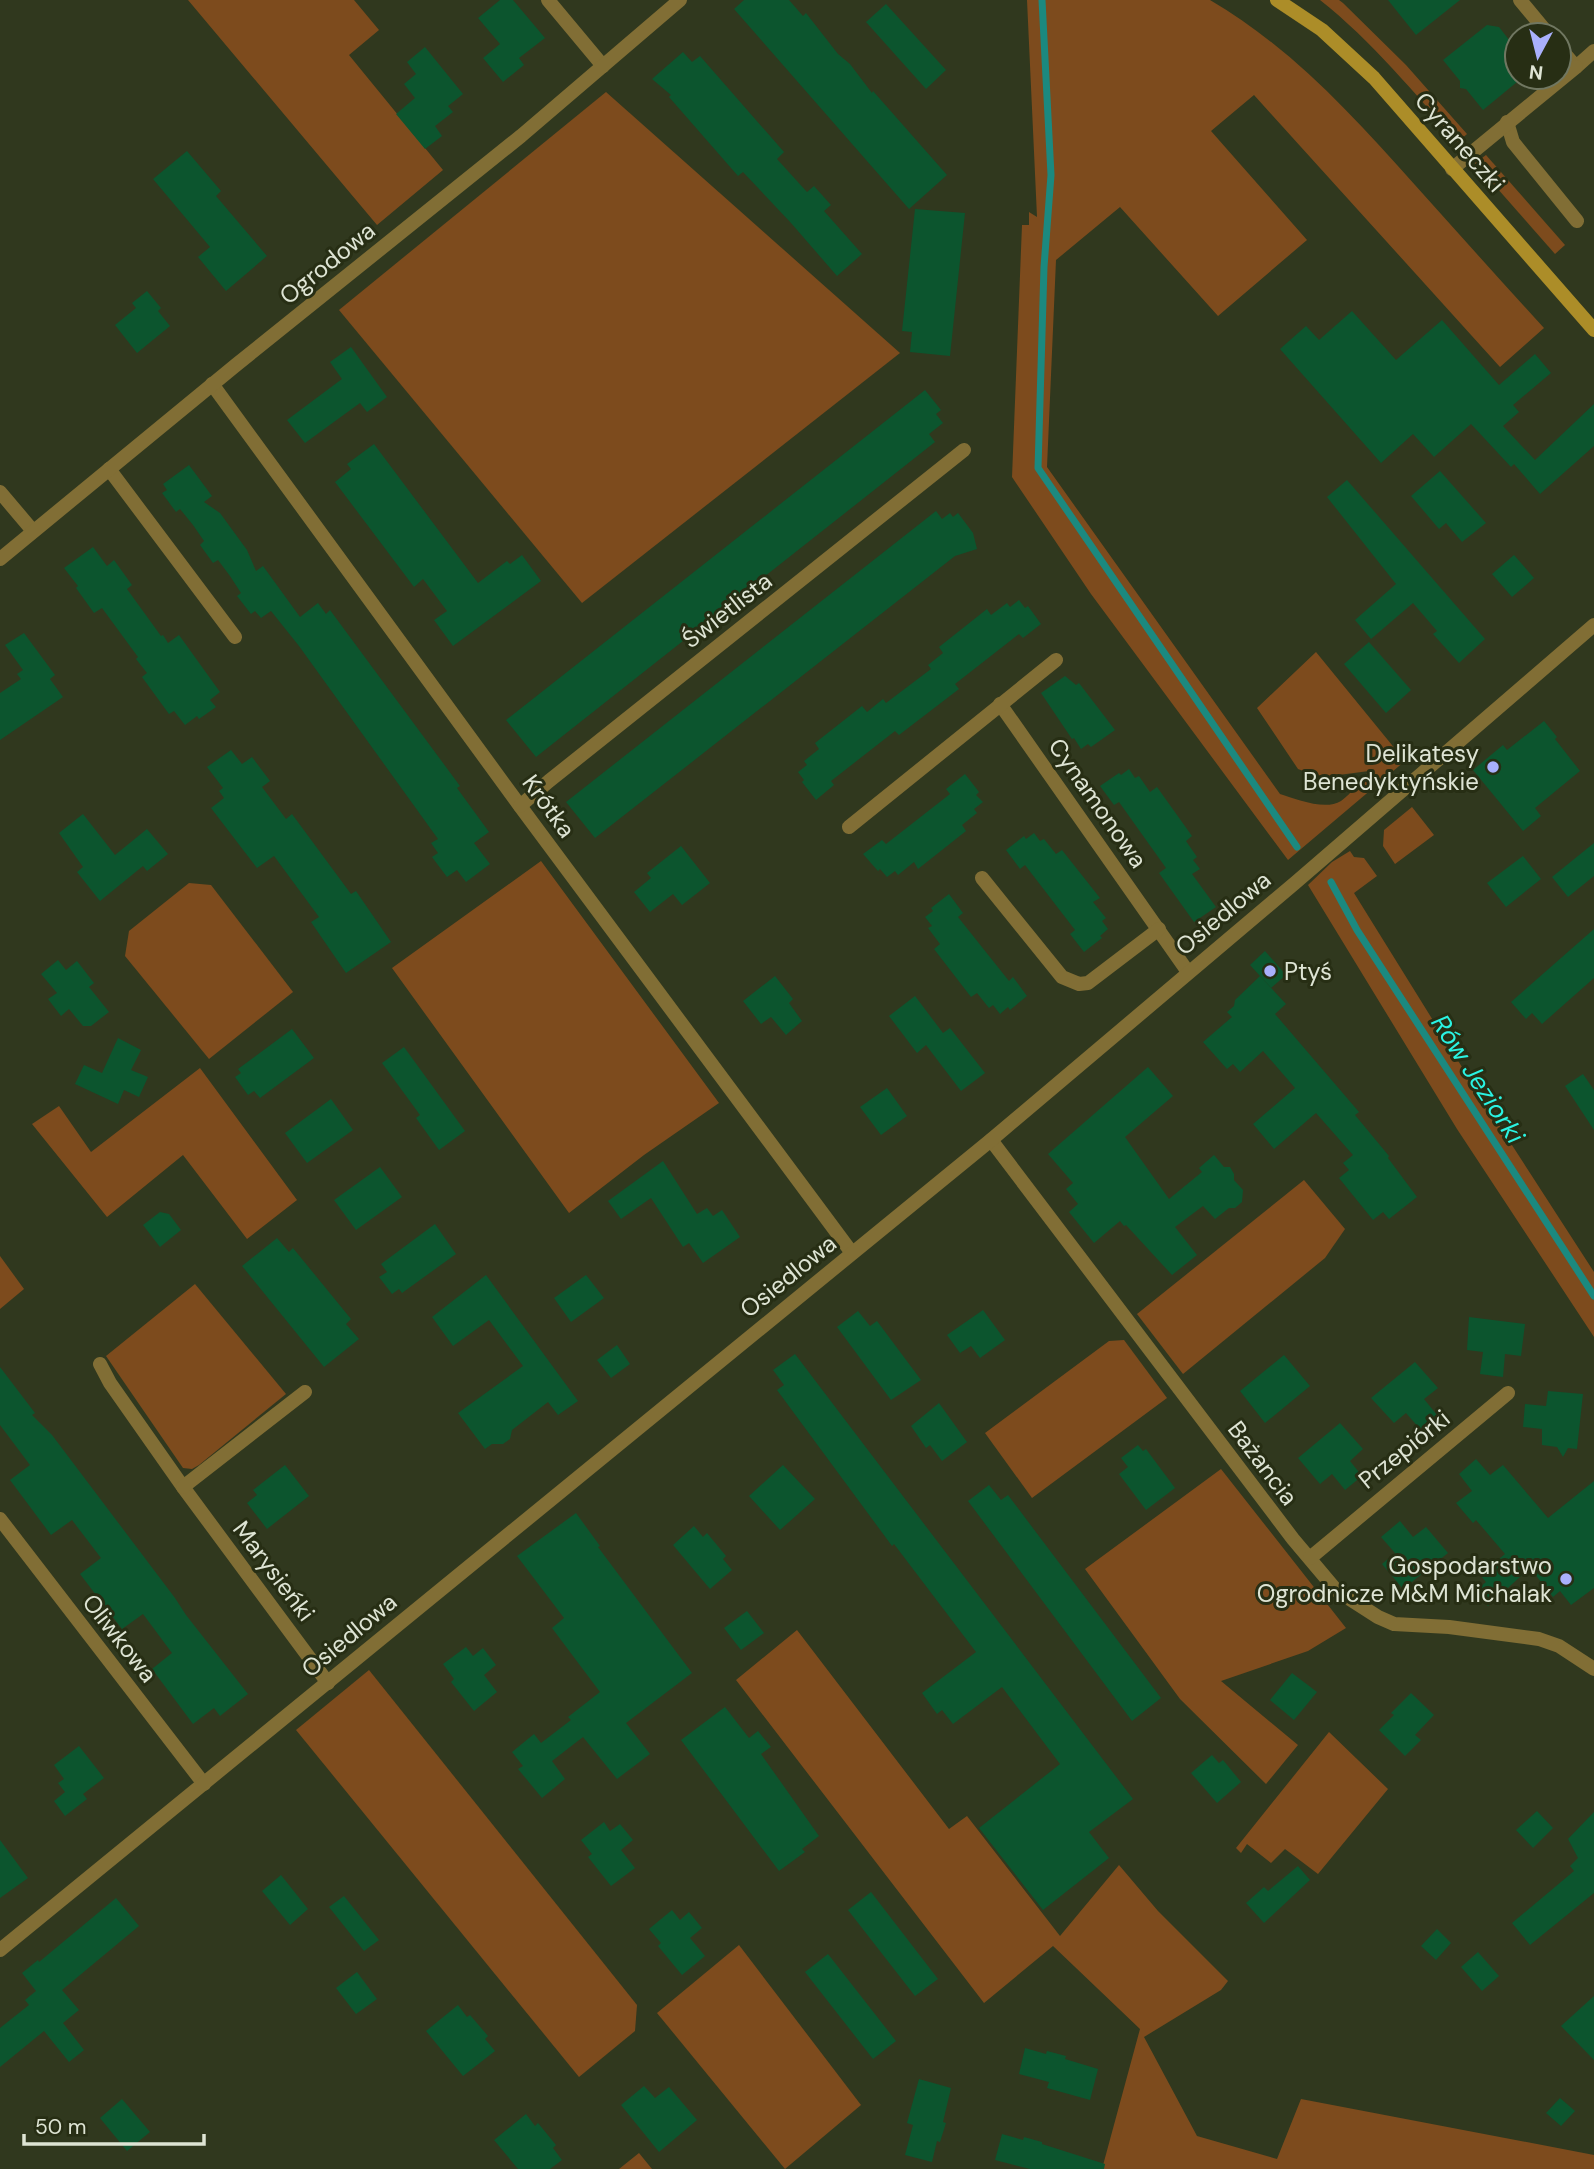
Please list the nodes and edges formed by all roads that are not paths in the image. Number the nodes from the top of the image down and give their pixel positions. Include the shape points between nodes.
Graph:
1 (548, 0) edge
2 (680, 0) edge
3 (1277, 0) edge
4 (1520, 0) edge
5 (1537, 21) edge
6 (1594, 51) edge
7 (1573, 63) edge
8 (603, 66) junction
9 (1576, 67) junction
10 (1507, 122) junction
11 (1452, 169) junction
12 (1577, 221) dead end
13 (1594, 330) edge
14 (212, 384) junction
15 (964, 450) dead end
16 (110, 468) junction
17 (0, 492) edge
18 (33, 531) junction
19 (0, 559) edge
20 (1594, 625) edge
21 (235, 636) dead end
22 (1056, 660) dead end
23 (1000, 704) junction
24 (520, 806) junction
25 (849, 827) dead end
26 (982, 878) dead end
27 (1159, 929) junction
28 (1188, 972) junction
29 (991, 1140) junction
30 (852, 1253) junction
31 (100, 1364) dead end
32 (304, 1392) dead end
33 (1508, 1393) dead end
34 (183, 1488) junction
35 (0, 1519) edge
36 (1310, 1558) junction
37 (1594, 1669) edge
38 (328, 1683) junction
39 (204, 1784) junction
40 (0, 1950) edge

1 - 8 street
2 - 8 street, Ogrodowa
3 - 11 street, Cyraneczki via 1322,30 1374,78
4 - 5 street
6 - 9 street
7 - 9 street
8 - 14 street, Ogrodowa
9 - 10 street
10 - 11 street
10 - 12 street via 1513,142
11 - 13 street, Cyraneczki
14 - 16 street, Ogrodowa
14 - 24 street, Krótka
15 - 24 street, Świetlista
16 - 18 street, Ogrodowa
16 - 21 street
17 - 18 street
18 - 19 street, Ogrodowa
20 - 28 street, Osiedlowa
22 - 23 street
23 - 25 street
23 - 27 street, Cynamonowa
24 - 30 street, Krótka
26 - 27 street via 1062,977 1079,985 1088,983
27 - 28 street, Cynamonowa
28 - 29 street, Osiedlowa
29 - 30 street, Osiedlowa
29 - 36 street, Bażancia
30 - 38 street, Osiedlowa
31 - 34 street, Marysieńki
32 - 34 street
33 - 36 street, Przepiórki
34 - 38 street, Marysieńki
35 - 39 street, Oliwkowa
36 - 37 street, Bażancia via 1336,1590 1394,1624 1539,1639 1567,1650
38 - 39 street, Osiedlowa
39 - 40 street, Osiedlowa

